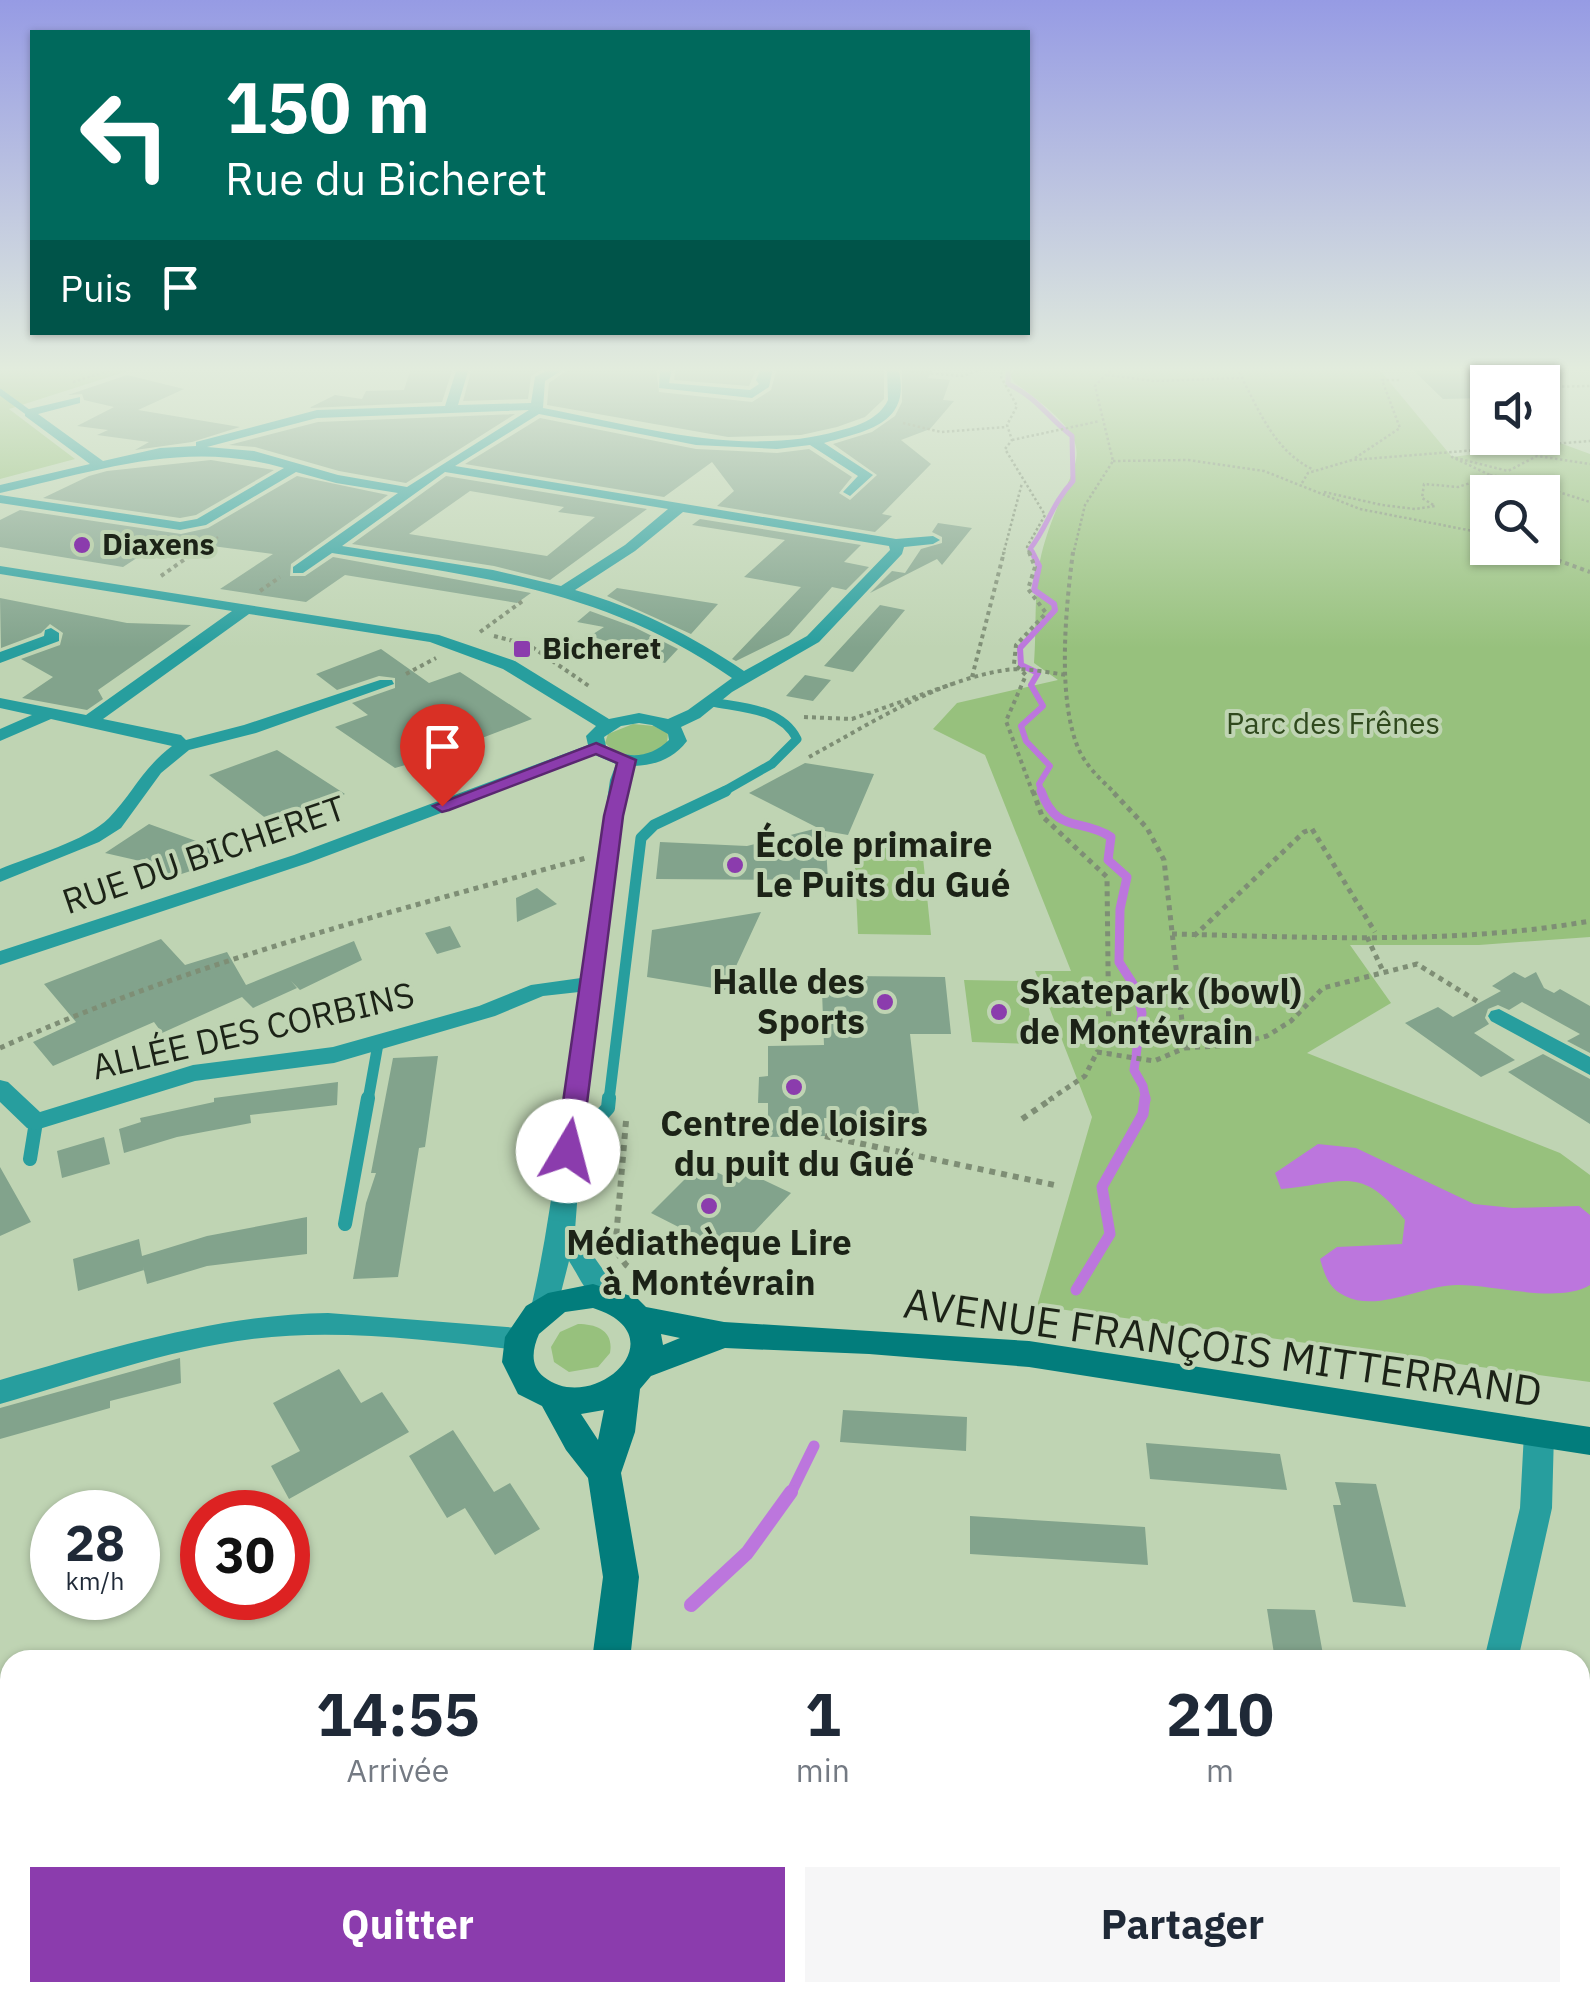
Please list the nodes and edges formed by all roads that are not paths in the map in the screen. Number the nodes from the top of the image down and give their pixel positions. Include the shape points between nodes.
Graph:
1 (95, 461) edge
2 (117, 461) edge
3 (275, 461) edge
4 (453, 461) edge
5 (843, 461) edge
6 (100, 465) junction
7 (294, 468) junction
8 (443, 468) junction
9 (0, 489) edge
10 (408, 492) junction
11 (850, 492) dead end
12 (0, 500) edge
13 (676, 510) junction
14 (933, 540) dead end
15 (896, 543) junction
16 (329, 548) junction
17 (0, 570) edge
18 (298, 570) road end
19 (566, 589) junction
20 (242, 607) junction
21 (51, 633) dead end
22 (0, 658) edge
23 (743, 678) junction
24 (386, 684) dead end
25 (712, 702) junction
26 (0, 703) edge
27 (52, 712) junction
28 (92, 719) junction
29 (670, 725) junction
30 (606, 726) junction
31 (0, 736) edge
32 (183, 746) junction
33 (596, 748) junction
34 (627, 760) junction
35 (0, 876) edge
36 (0, 958) edge
37 (592, 983) junction
38 (1500, 1016) road end
39 (378, 1044) junction
40 (1590, 1067) edge
41 (0, 1088) edge
42 (36, 1122) junction
43 (568, 1151) junction
44 (30, 1159) dead end
45 (345, 1224) dead end
46 (562, 1231) junction
47 (610, 1298) junction
48 (545, 1308) junction
49 (640, 1318) junction
50 (724, 1335) junction
51 (519, 1339) junction
52 (633, 1376) junction
53 (0, 1392) edge
54 (554, 1398) junction
55 (1539, 1433) junction
56 (1590, 1442) edge
57 (604, 1473) junction
58 (612, 1650) edge
59 (1504, 1650) edge

1 - 6 street
2 - 6 street
3 - 7 street
4 - 8 street
5 - 11 street via 866,476
6 - 9 street
7 - 10 street
7 - 12 street via 201,522 180,526
8 - 10 street
8 - 13 street
10 - 16 street
13 - 15 street via 704,509
13 - 19 street
14 - 15 street
15 - 23 street via 897,551 812,639
16 - 18 street
16 - 19 street
17 - 20 street
19 - 23 street via 668,628
20 - 28 street
20 - 30 street via 459,645 542,682
21 - 22 street via 53,638
23 - 25 street
24 - 32 street
25 - 29 street
25 - 43 lane via 776,716 797,738 790,752 641,838 608,1108
26 - 27 street
27 - 28 street
27 - 31 street
28 - 32 street
29 - 30 street via 639,718
29 - 34 street via 678,741 672,749
30 - 33 street via 595,736
32 - 35 street via 154,770 114,824
33 - 34 street
33 - 36 street, RUE DU BICHERET via 301,859
34 - 37 street
37 - 39 street, ALLÉE DES CORBINS via 538,990
37 - 43 street
38 - 40 street
39 - 42 street, ALLÉE DES CORBINS via 192,1073
39 - 45 lane
41 - 42 street
42 - 44 lane
43 - 46 street
46 - 47 street
46 - 48 street
47 - 48 main road via 576,1297
47 - 49 main road
48 - 51 main road
49 - 50 main road, AVENUE FRANÇOIS MITTERRAND
49 - 52 main road via 649,1341
50 - 52 main road, AVENUE FRANÇOIS MITTERRAND
50 - 55 main road, AVENUE FRANÇOIS MITTERRAND via 1029,1354
51 - 53 street via 402,1327 286,1326 216,1334
51 - 54 main road via 518,1368
52 - 54 main road via 590,1400
52 - 57 main road
54 - 57 main road
55 - 56 main road, AVENUE FRANÇOIS MITTERRAND
55 - 59 street via 1536,1508
57 - 58 main road via 621,1577

